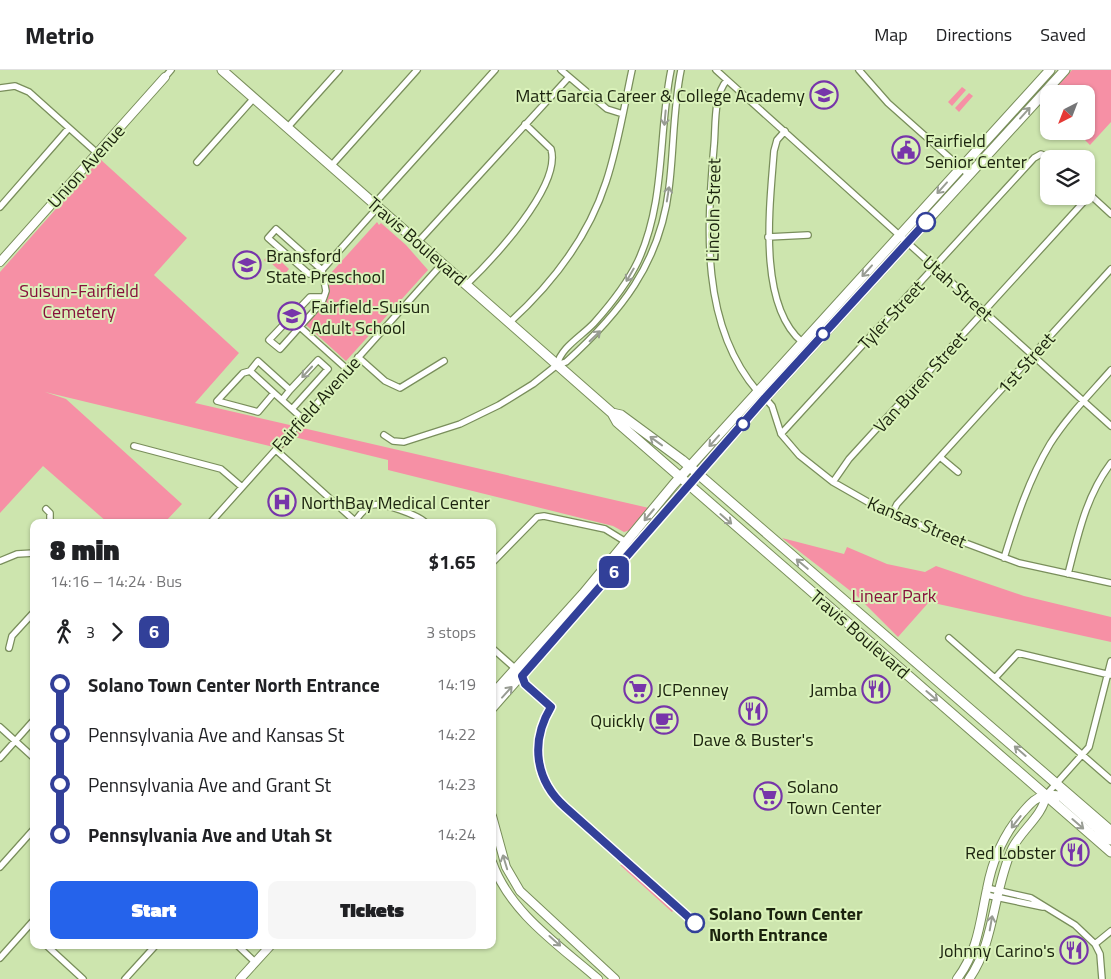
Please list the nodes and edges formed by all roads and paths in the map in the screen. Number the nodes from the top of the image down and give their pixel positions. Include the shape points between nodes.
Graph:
1 (172, 70) edge
2 (222, 70) edge
3 (339, 70) edge
4 (417, 70) edge
5 (495, 70) edge
6 (561, 70) edge
7 (632, 70) edge
8 (671, 70) edge
9 (681, 70) edge
10 (716, 70) edge
11 (859, 70) edge
12 (1050, 70) edge
13 (1065, 70) edge
14 (165, 76) joint
15 (568, 77) junction
16 (728, 80) junction
17 (0, 88) edge
18 (254, 98) junction
19 (623, 114) junction
20 (525, 124) junction
21 (69, 128) junction
22 (287, 128) junction
23 (784, 131) junction
24 (96, 153) junction
25 (1040, 155) edge
26 (197, 162) dead end
27 (331, 166) junction
28 (961, 168) junction
29 (969, 175) junction
30 (1095, 199) edge
31 (1078, 205) edge
32 (0, 206) edge
33 (376, 206) junction
34 (1111, 214) edge
35 (808, 235) dead end
36 (899, 235) junction
37 (768, 237) junction
38 (418, 242) junction
39 (907, 242) junction
40 (0, 262) edge
41 (442, 264) junction
42 (935, 268) junction
43 (1111, 269) edge
44 (322, 270) junction
45 (466, 284) junction
46 (324, 297) junction
47 (984, 312) junction
48 (509, 323) junction
49 (300, 327) junction
50 (802, 342) junction
51 (1032, 356) junction
52 (358, 358) junction
53 (444, 361) dead end
54 (557, 365) junction
55 (348, 370) junction
56 (1111, 370) edge
57 (250, 371) junction
58 (290, 390) junction
59 (274, 393) junction
60 (762, 395) junction
61 (282, 400) junction
62 (1084, 402) junction
63 (292, 409) junction
64 (612, 413) junction
65 (303, 419) junction
66 (1111, 426) edge
67 (781, 434) junction
68 (384, 435) dead end
69 (134, 446) dead end
70 (276, 450) junction
71 (940, 457) junction
72 (1111, 463) edge
73 (690, 468) junction
74 (958, 472) dead end
75 (698, 476) junction
76 (680, 478) junction
77 (834, 482) junction
78 (689, 486) junction
79 (242, 487) junction
80 (46, 509) dead end
81 (892, 514) junction
82 (50, 519) edge
83 (214, 519) edge
84 (352, 519) edge
85 (357, 519) edge
86 (422, 519) edge
87 (626, 542) junction
88 (30, 553) edge
89 (1004, 558) junction
90 (496, 559) edge
91 (0, 561) edge
92 (1068, 574) junction
93 (1111, 583) edge
94 (30, 616) edge
95 (949, 638) dead end
96 (9, 648) dead end
97 (496, 652) edge
98 (1111, 661) edge
99 (519, 672) junction
100 (1109, 675) edge
101 (996, 678) junction
102 (496, 692) edge
103 (496, 703) edge
104 (30, 725) edge
105 (0, 726) edge
106 (16, 741) junction
107 (30, 754) edge
108 (1082, 755) junction
109 (0, 758) edge
110 (1111, 780) edge
111 (1056, 783) junction
112 (1046, 795) junction
113 (496, 831) edge
114 (1111, 831) edge
115 (30, 833) edge
116 (1111, 840) edge
117 (1111, 852) edge
118 (0, 867) edge
119 (496, 871) edge
120 (986, 892) junction
121 (997, 894) junction
122 (30, 930) edge
123 (1111, 931) edge
124 (1095, 944) junction
125 (50, 949) edge
126 (152, 949) edge
127 (241, 949) edge
128 (267, 949) edge
129 (0, 958) edge
130 (256, 962) junction
131 (83, 979) edge
132 (125, 979) edge
133 (240, 979) edge
134 (598, 979) edge
135 (615, 979) edge
136 (957, 979) edge
137 (969, 979) edge
138 (1102, 979) edge

1 - 14 street, Union Avenue
2 - 18 main road, Travis Boulevard
3 - 22 street
4 - 27 street
5 - 33 street
6 - 15 street
7 - 19 street
8 -> 54 street via 660,186 645,243 619,293 592,325 559,356
54 -> 9 street via 566,362 612,317 639,279 651,255 665,214 669,190
10 - 16 street, Utah Street
11 - 28 street via 888,103
12 - 28 main road
29 -> 13 main road
14 - 24 street, Union Avenue
15 - 19 street via 607,109
15 - 20 street
16 - 23 street, Utah Street
16 - 60 street, Lincoln Street via 719,93 709,209 709,253 720,317 733,355
17 - 21 street via 15,86 29,92
18 - 22 main road, Travis Boulevard
18 - 26 street
19 - 48 street via 606,184 578,244 552,280
20 - 38 street
20 - 45 street via 551,149 552,164 540,192 517,230
21 - 24 street
21 - 32 street
22 - 27 main road, Travis Boulevard
23 - 36 street, Utah Street
23 - 37 street via 775,145
24 - 40 street, Union Avenue
25 - 42 street, Tyler Street
27 - 33 main road, Travis Boulevard
28 - 29 street
28 -> 36 main road
29 - 39 main road
30 - 34 street
31 - 47 street, Van Buren Street
33 - 38 main road, Travis Boulevard
33 - 44 street
35 - 37 street
36 - 39 street, Utah Street
36 -> 50 main road
37 - 50 street via 778,299 788,328
38 - 41 main road, Travis Boulevard
39 - 42 street, Utah Street
39 - 60 main road
41 - 45 main road, Travis Boulevard
41 - 52 street, Fairfield Avenue
42 - 47 street, Utah Street
42 - 67 street, Tyler Street
43 - 51 street, 1st Street
44 - 44 street via 276,229 268,238 309,274
44 - 46 street
45 - 48 main road, Travis Boulevard
46 - 49 street
46 - 49 street via 306,299 269,340 280,349
47 - 51 street, Utah Street
47 - 77 street, Van Buren Street via 849,459
48 - 54 main road, Travis Boulevard
49 - 55 street
50 - 60 main road
51 - 62 street, Utah Street
51 - 71 street, 1st Street
52 - 53 street via 385,381 400,388
52 - 55 street, Fairfield Avenue
54 - 64 main road, Travis Boulevard
54 - 68 street via 499,405 460,424 404,442 393,441
55 - 65 street, Fairfield Avenue
56 - 62 street
57 - 58 street via 258,361
57 - 59 street
57 - 59 street via 243,372 217,401 258,412
58 - 61 street
63 -> 58 street via 328,369 318,360
59 - 61 street
60 - 67 street, Kansas Street via 772,406
60 -> 73 main road
60 - 75 main road
61 - 63 street
62 - 66 street, Utah Street
62 - 89 street via 1050,444 1038,467
63 - 65 street
73 -> 64 main road, Travis Boulevard via 621,415
64 - 76 main road, Travis Boulevard via 617,422
65 - 70 street, Fairfield Avenue
67 - 77 street, Kansas Street via 800,455
69 - 79 street via 221,469
70 - 79 street, Fairfield Avenue
70 - 84 street
71 - 74 street
71 - 81 street, 1st Street via 897,504
72 - 92 street via 1085,509
73 - 75 main road, Travis Boulevard
73 - 76 main road
75 - 78 main road
111 -> 75 main road, Travis Boulevard
76 - 78 main road, Travis Boulevard
76 -> 87 main road
77 - 81 street, Kansas Street
78 - 99 main road
78 -> 112 main road, Travis Boulevard
79 - 83 street, Fairfield Avenue
80 - 82 street
81 - 89 street, Kansas Street
85 - 86 street via 368,506 378,504
87 - 90 street via 604,529 537,516
87 - 99 main road
88 - 91 street via 17,554
89 - 92 street, Kansas Street
92 - 93 street, Kansas Street
94 - 96 street via 12,636
95 - 101 street
97 - 99 street
98 - 100 street
99 - 102 main road
103 -> 99 main road
100 - 101 street via 1018,653
100 - 108 street via 1093,737
101 - 108 street
104 - 106 street
105 - 106 street
106 - 107 street
106 - 109 street
108 - 110 street
108 - 111 street
111 - 112 street
111 - 114 main road, Travis Boulevard
112 - 116 main road via 1060,796
112 -> 117 main road, Travis Boulevard
112 -> 120 street via 1036,798 1012,825
112 - 121 street via 1044,805 1012,849
135 -> 113 street via 520,892 506,867
115 - 118 street
119 -> 134 street via 519,909
120 - 121 street
120 - 136 street via 978,939
121 - 124 street via 1045,908 1075,925
137 -> 121 street via 985,948
122 - 129 street
123 - 124 street
124 - 138 street via 1100,954
125 - 131 street
126 - 132 street
127 - 130 street
128 - 130 street
130 - 133 street

